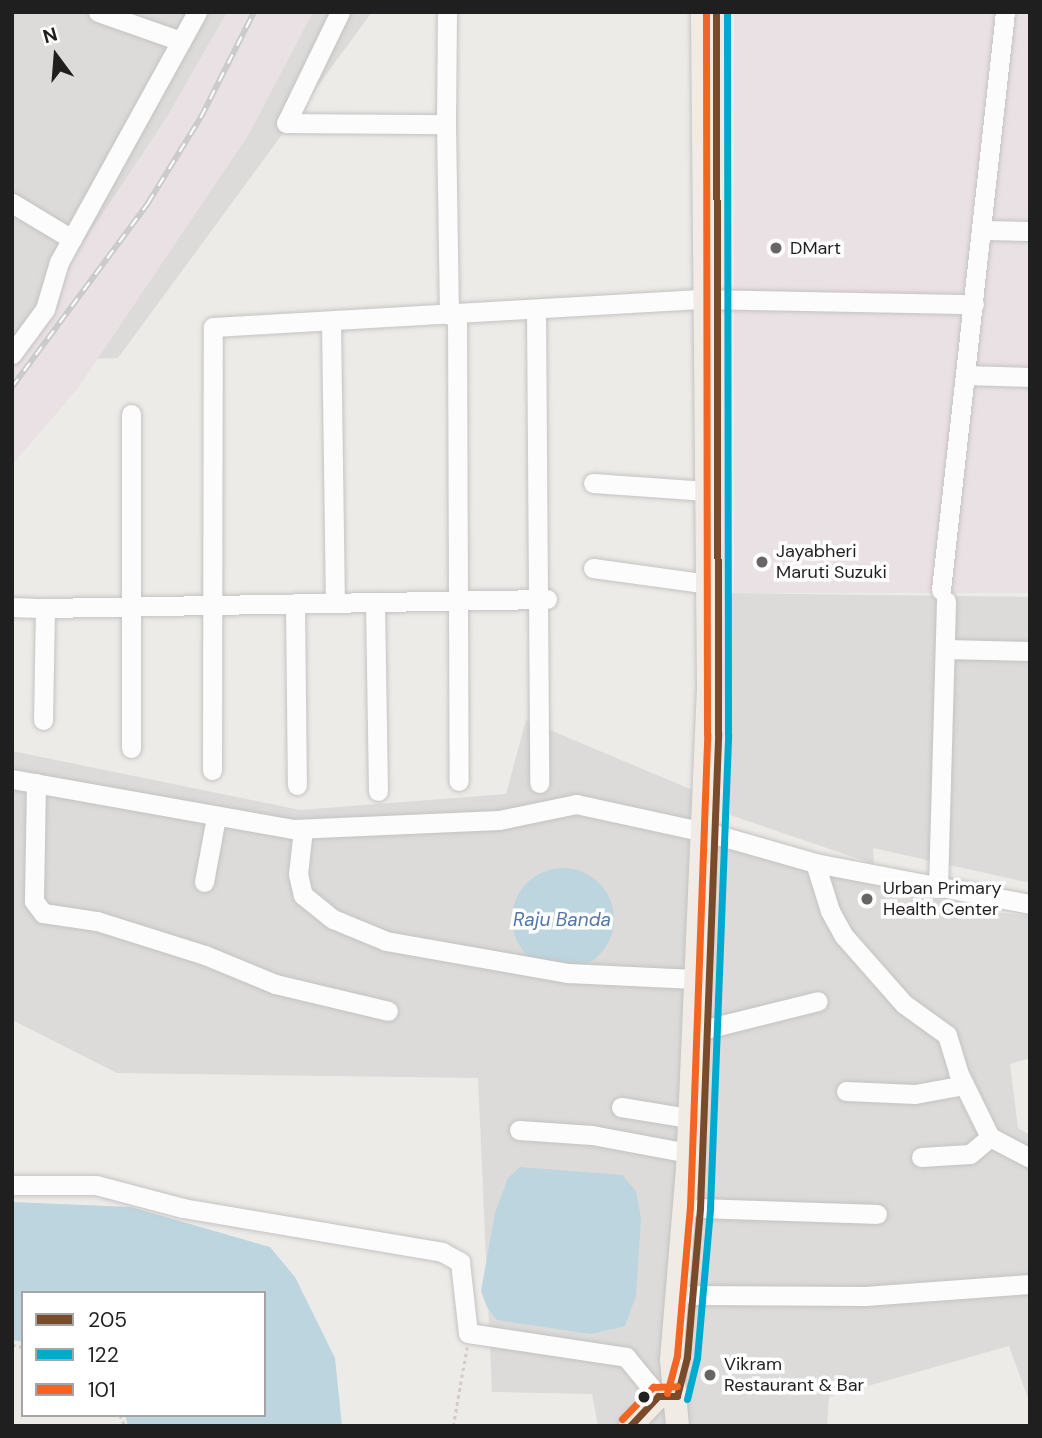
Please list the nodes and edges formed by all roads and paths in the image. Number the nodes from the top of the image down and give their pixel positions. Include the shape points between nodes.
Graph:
1 (98, 12) edge
2 (197, 12) edge
3 (340, 12) edge
4 (447, 12) edge
5 (702, 12) edge
6 (716, 12) edge
7 (1005, 12) edge
8 (181, 41) junction
9 (446, 124) junction
10 (12, 203) edge
11 (984, 230) junction
12 (1030, 231) edge
13 (72, 239) junction
14 (710, 299) junction
15 (974, 304) junction
16 (536, 309) junction
17 (453, 314) junction
18 (331, 321) junction
19 (12, 354) edge
20 (967, 375) junction
21 (1030, 377) edge
22 (131, 414) dead end
23 (593, 483) dead end
24 (707, 491) junction
25 (593, 568) dead end
26 (708, 584) junction
27 (543, 599) junction
28 (457, 600) junction
29 (375, 602) junction
30 (295, 603) junction
31 (335, 603) junction
32 (210, 605) junction
33 (131, 606) junction
34 (12, 607) edge
35 (45, 608) junction
36 (945, 649) junction
37 (1030, 651) edge
38 (43, 720) dead end
39 (131, 748) dead end
40 (212, 770) dead end
41 (12, 779) edge
42 (459, 781) dead end
43 (36, 783) junction
44 (539, 783) dead end
45 (297, 785) dead end
46 (378, 791) dead end
47 (216, 817) junction
48 (303, 829) junction
49 (707, 833) junction
50 (815, 863) junction
51 (204, 882) dead end
52 (938, 888) junction
53 (1030, 904) edge
54 (694, 979) junction
55 (818, 1001) dead end
56 (387, 1011) dead end
57 (706, 1029) junction
58 (964, 1085) junction
59 (846, 1091) dead end
60 (621, 1107) dead end
61 (689, 1118) junction
62 (519, 1129) dead end
63 (990, 1137) junction
64 (688, 1153) junction
65 (921, 1157) dead end
66 (1030, 1158) edge
67 (12, 1185) edge
68 (700, 1208) junction
69 (877, 1214) dead end
70 (1030, 1284) edge
71 (693, 1295) junction
72 (468, 1334) junction
73 (667, 1396) junction
74 (453, 1426) edge
75 (630, 1426) edge
76 (677, 1426) edge

1 - 8 street
2 - 8 street
3 - 9 street via 286,124
4 - 9 street
5 - 14 main road
6 - 14 main road
7 - 11 street
8 - 13 street
9 - 17 street
10 - 13 street
11 - 12 street
11 - 15 street
13 - 19 street via 54,274 45,309
14 - 15 street
14 - 16 street
14 - 24 main road
14 - 49 main road via 720,551
15 - 20 street
16 - 17 street
16 - 27 street
17 - 18 street
17 - 28 street
18 - 31 street
18 - 32 street via 212,327
20 - 21 street
20 - 36 street via 943,596
22 - 33 street
23 - 24 street
24 - 26 main road
25 - 26 street
26 - 49 main road
27 - 28 street
27 - 44 street
28 - 29 street
28 - 42 street
29 - 31 street
29 - 46 street
30 - 31 street
30 - 32 street
30 - 45 street
32 - 33 street
32 - 40 street
33 - 35 street
33 - 39 street
34 - 35 street
35 - 38 street
36 - 37 street
36 - 52 street
41 - 43 street
43 - 47 street
43 - 56 street via 34,901 43,913 97,921 205,955 275,984
47 - 48 street
47 - 51 street
48 - 49 street via 499,820 576,804
48 - 54 street via 298,874 303,895 333,919 386,941 568,973
49 - 50 street
49 - 54 main road
49 - 57 main road
50 - 52 street
50 - 58 street via 836,925 891,992 947,1035
52 - 53 street
54 - 61 main road
55 - 57 street
57 - 68 main road
58 - 59 street via 915,1094
58 - 63 street
60 - 61 street
61 - 64 main road
62 - 64 street via 592,1135
63 - 65 street via 970,1154
63 - 66 street
64 - 73 main road
67 - 72 street via 96,1185 183,1208 442,1252 460,1262
68 - 69 street
68 - 71 main road
70 - 71 street via 865,1296
71 - 73 main road via 684,1374
72 - 73 street via 626,1357
72 - 74 path via 467,1366
73 - 75 main road
73 - 76 main road

